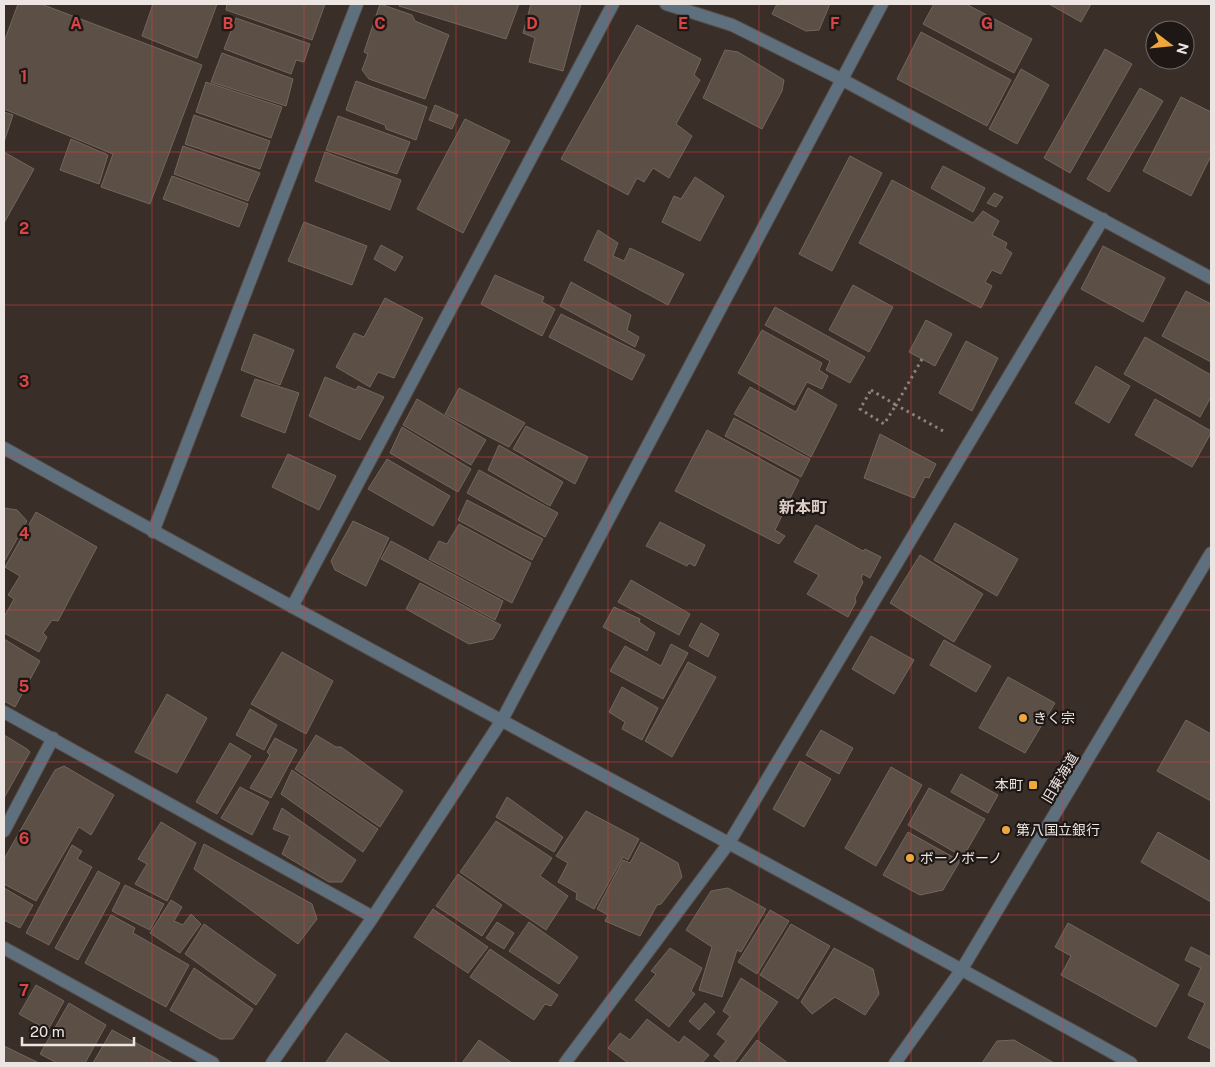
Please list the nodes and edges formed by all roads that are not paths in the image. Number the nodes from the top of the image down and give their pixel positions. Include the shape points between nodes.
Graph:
1 (357, 4) edge
2 (612, 4) edge
3 (666, 4) edge
4 (882, 4) edge
5 (841, 79) junction
6 (1103, 219) junction
7 (1211, 278) edge
8 (4, 448) edge
9 (154, 532) junction
10 (1211, 553) edge
11 (292, 607) junction
12 (4, 712) edge
13 (502, 720) junction
14 (53, 738) junction
15 (4, 831) edge
16 (729, 843) junction
17 (372, 917) junction
18 (4, 948) edge
19 (962, 970) junction
20 (213, 1063) edge
21 (272, 1063) edge
22 (565, 1063) edge
23 (895, 1063) edge
24 (1131, 1063) edge

1 - 9 street
2 - 11 street
3 - 5 street via 732,25
4 - 5 street
5 - 6 street
5 - 13 street
6 - 7 street
6 - 16 street
8 - 9 street
9 - 11 street
10 - 19 street, 旧東海道
11 - 13 street
12 - 14 street
13 - 16 street
13 - 17 street
14 - 15 street
14 - 17 street
16 - 19 street
16 - 22 street
17 - 21 street
18 - 20 street
19 - 23 street, 旧東海道
19 - 24 street

